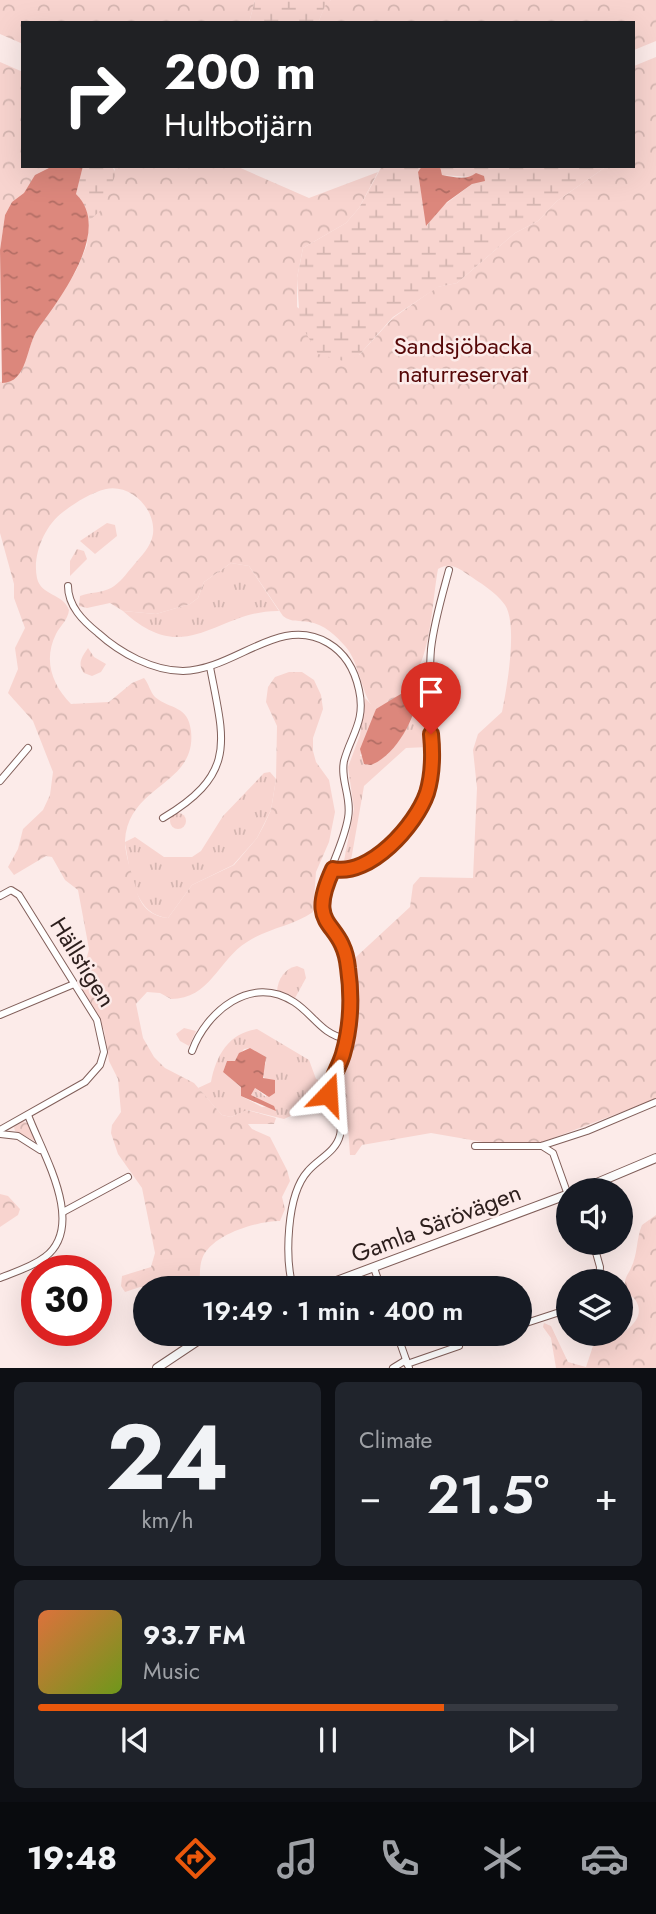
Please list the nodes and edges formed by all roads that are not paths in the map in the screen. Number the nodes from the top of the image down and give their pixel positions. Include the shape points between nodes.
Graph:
1 (449, 570) dead end
2 (68, 586) dead end
3 (210, 667) junction
4 (28, 748) dead end
5 (0, 781) edge
6 (163, 818) dead end
7 (333, 869) junction
8 (0, 896) edge
9 (74, 984) junction
10 (0, 1015) edge
11 (346, 1039) junction
12 (192, 1051) dead end
13 (656, 1102) edge
14 (28, 1115) junction
15 (0, 1132) edge
16 (474, 1146) dead end
17 (541, 1146) junction
18 (43, 1155) junction
19 (656, 1158) edge
20 (128, 1177) dead end
21 (562, 1178) edge
22 (608, 1178) edge
23 (556, 1199) edge
24 (64, 1212) junction
25 (374, 1268) junction
26 (292, 1276) edge
27 (352, 1276) edge
28 (377, 1276) edge
29 (0, 1278) edge
30 (556, 1313) edge
31 (532, 1321) edge
32 (190, 1346) edge
33 (401, 1346) edge
34 (459, 1346) dead end
35 (407, 1364) edge
36 (157, 1368) edge
37 (393, 1368) edge

1 - 7 street via 431,647 433,762 426,794 410,824 376,856 357,869
2 - 3 street via 78,614 118,649 168,669
3 - 6 street via 222,724 220,752 199,791
3 - 7 street via 279,636 300,634 334,647 351,667 361,710 344,763 349,816
4 - 5 street
7 - 11 street via 321,904 347,959
8 - 9 street, Hällstigen via 14,890
9 - 10 street
9 - 14 street, Hällstigen via 100,1025 103,1059 85,1082
11 - 12 street via 329,1034 289,999 257,994 218,1009 201,1028
11 - 26 street via 328,1094 340,1122 339,1139 305,1174 293,1206
13 - 17 street
14 - 15 street, Hällstigen
14 - 18 street
15 - 18 street via 26,1140
16 - 17 street
17 - 21 street via 553,1153
18 - 24 street
19 - 22 street
20 - 24 street
23 - 25 street, Gamla Särövägen
24 - 29 street via 62,1232 49,1254
25 - 27 street, Gamla Särövägen
25 - 28 street
30 - 31 street
32 - 36 street
33 - 35 street
34 - 35 street
35 - 37 street

